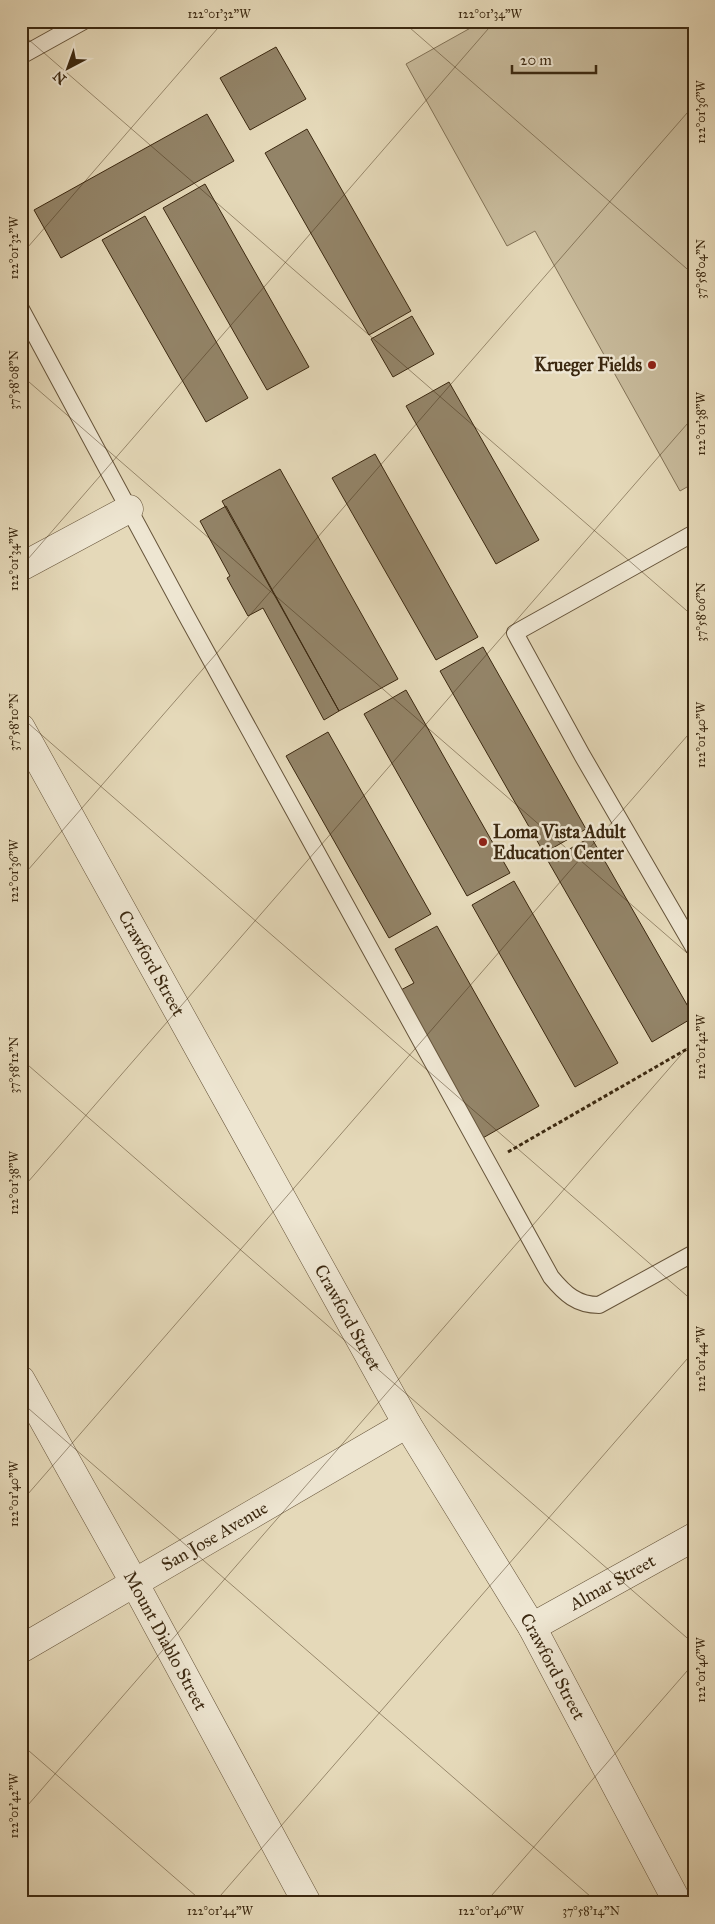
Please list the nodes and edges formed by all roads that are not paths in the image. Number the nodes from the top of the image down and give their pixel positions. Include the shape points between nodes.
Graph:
1 (84, 21) edge
2 (21, 56) edge
3 (21, 308) edge
4 (129, 509) junction
5 (694, 533) edge
6 (21, 567) edge
7 (21, 728) edge
8 (694, 948) edge
9 (694, 1253) edge
10 (21, 1380) edge
11 (407, 1424) junction
12 (694, 1537) edge
13 (135, 1584) junction
14 (532, 1627) junction
15 (21, 1649) edge
16 (307, 1903) edge
17 (678, 1903) edge

1 - 2 lane
3 - 4 lane
4 - 6 street
4 - 9 lane via 551,1277 566,1295 585,1305 599,1305
5 - 8 lane via 515,633
7 - 11 street, Crawford Street
10 - 13 street, Mount Diablo Street
11 - 13 street, San Jose Avenue
11 - 14 street, Crawford Street
12 - 14 street, Almar Street
13 - 15 street, San Jose Avenue
13 - 16 street, Mount Diablo Street
14 - 17 street, Crawford Street

